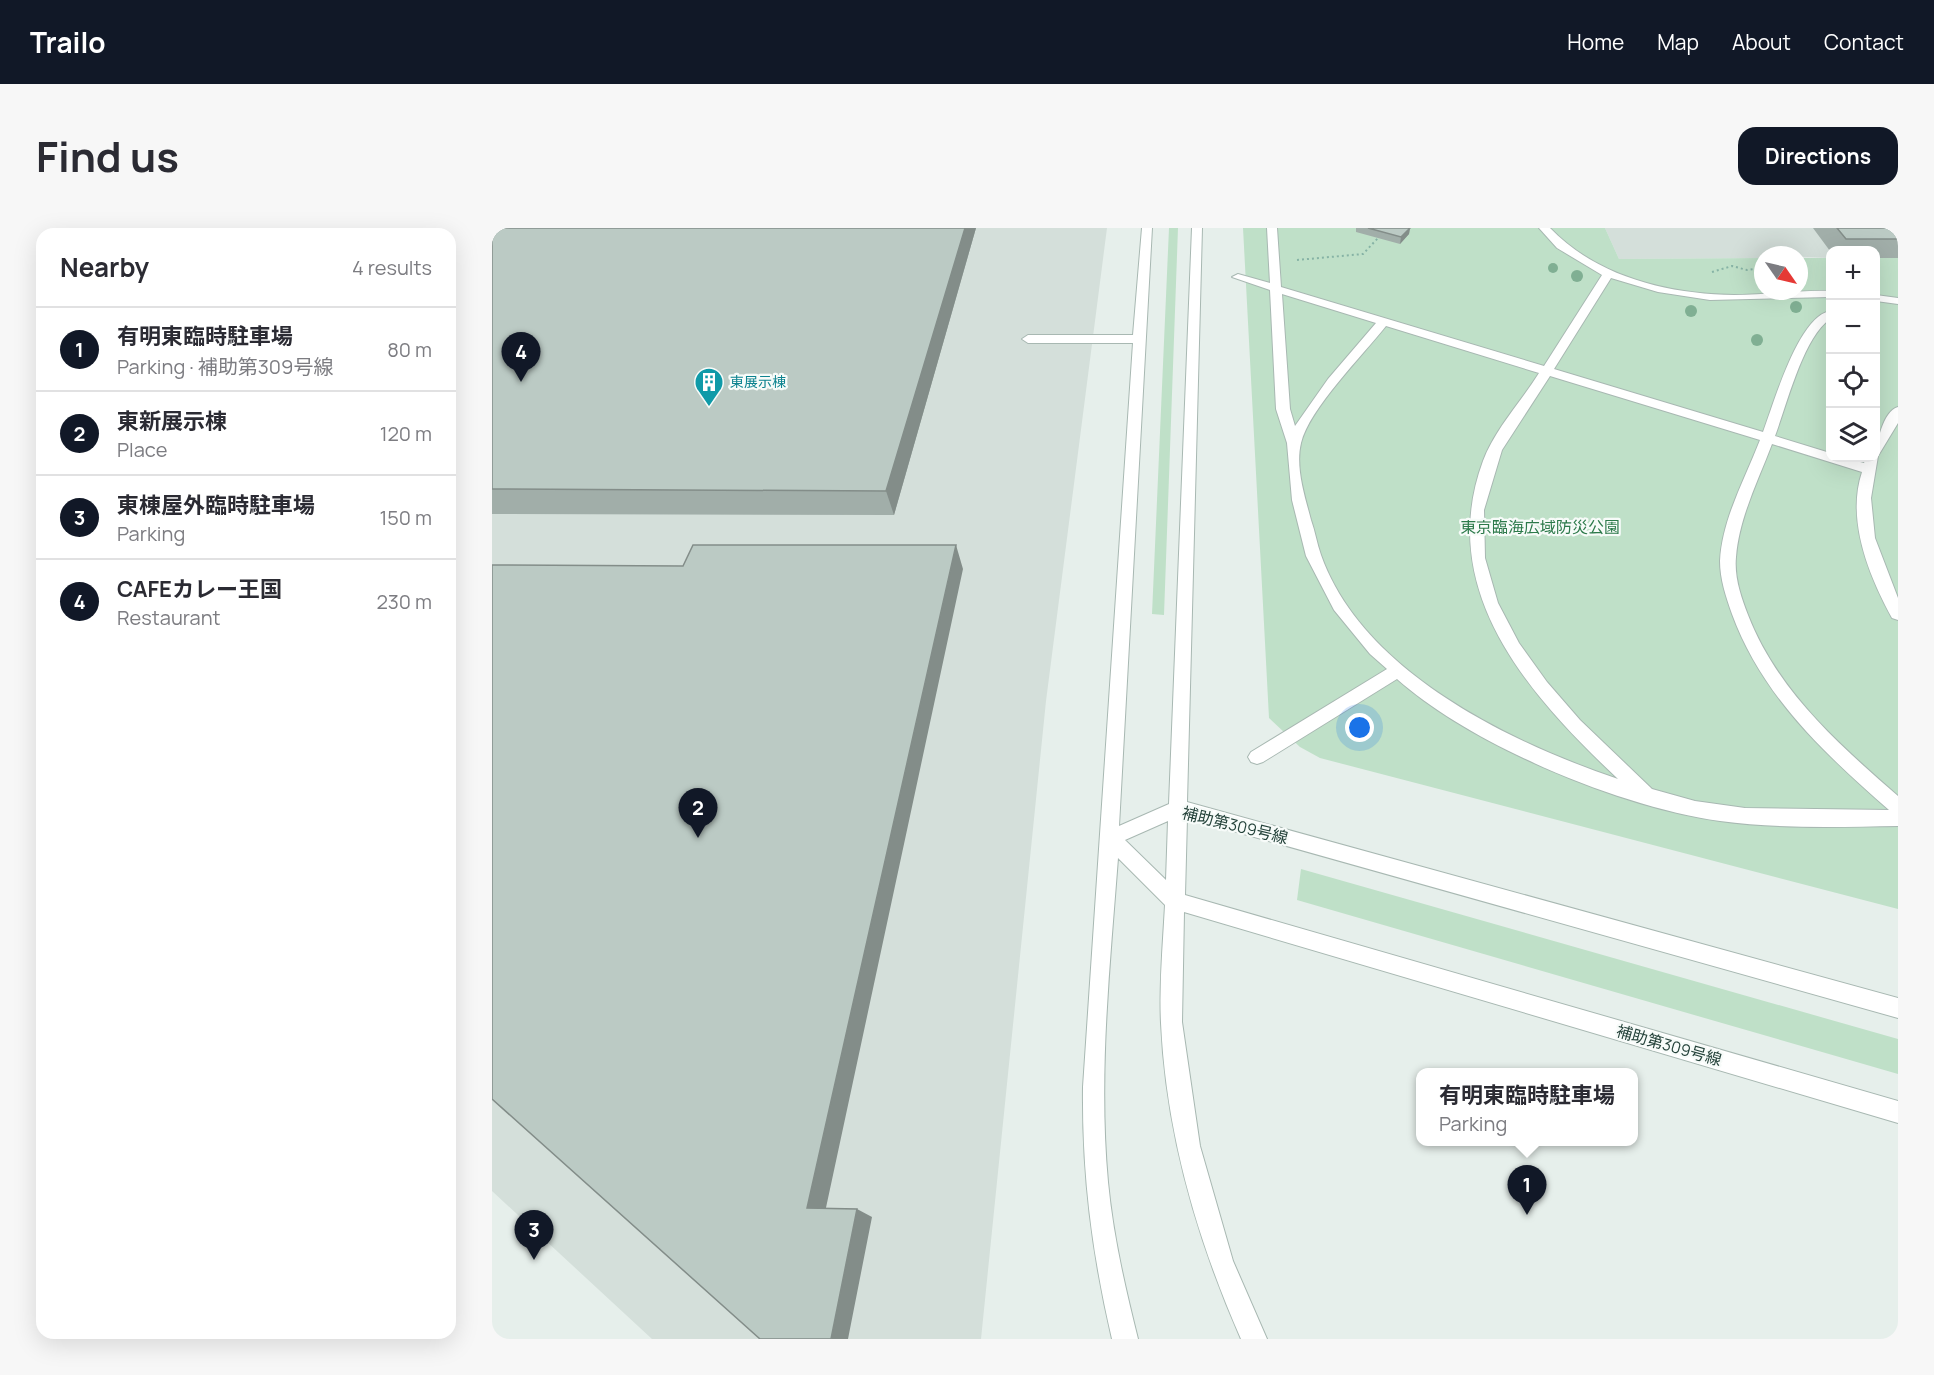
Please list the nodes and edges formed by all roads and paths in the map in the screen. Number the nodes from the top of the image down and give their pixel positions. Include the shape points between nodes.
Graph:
1 (1147, 228) edge
2 (1197, 228) edge
3 (1272, 228) edge
4 (1544, 228) edge
5 (1378, 238) edge
6 (1275, 263) junction
7 (1609, 272) junction
8 (1238, 277) dead end
9 (1278, 289) junction
10 (1826, 294) edge
11 (1880, 299) edge
12 (1898, 301) edge
13 (1826, 317) edge
14 (1383, 322) junction
15 (1028, 339) dead end
16 (1138, 339) junction
17 (1546, 371) junction
18 (1898, 411) edge
19 (1767, 438) junction
20 (1294, 443) junction
21 (1880, 443) edge
22 (1871, 463) edge
23 (1898, 614) edge
24 (1398, 670) junction
25 (1257, 757) dead end
26 (1648, 795) junction
27 (1898, 807) edge
28 (1180, 808) junction
29 (1898, 818) edge
30 (1110, 838) junction
31 (1173, 900) junction
32 (1898, 1008) edge
33 (1898, 1112) edge
34 (1125, 1339) edge
35 (1254, 1339) edge

1 - 16 street
2 - 28 street
3 - 6 street
4 - 7 street via 1573,254
5 - 6 path via 1363,254
6 - 9 street
7 - 10 street via 1649,286 1714,297
7 - 17 street
8 - 9 street
9 - 14 street
9 - 20 street via 1283,410
11 - 12 street
13 - 19 street via 1805,341
14 - 17 street
14 - 20 street via 1308,415
15 - 16 street
16 - 30 street
17 - 19 street
17 - 26 street via 1501,440 1483,481 1476,523 1479,568 1493,611 1536,682 1578,730
18 - 21 street
19 - 22 street
19 - 27 street via 1731,538 1728,561 1739,615 1771,676 1793,706 1815,732
20 - 24 street via 1301,519 1320,573 1353,624
22 - 23 street via 1865,500 1866,534 1878,575
24 - 25 street
24 - 26 street via 1500,739 1581,774
26 - 29 street via 1740,816
28 - 30 street, 補助第309号線
28 - 31 street
28 - 32 street, 補助第309号線
30 - 31 street, 補助第309号線
30 - 34 street via 1094,1096 1096,1178 1102,1233
31 - 33 street, 補助第309号線
31 - 35 street via 1171,1022 1186,1144 1204,1213

